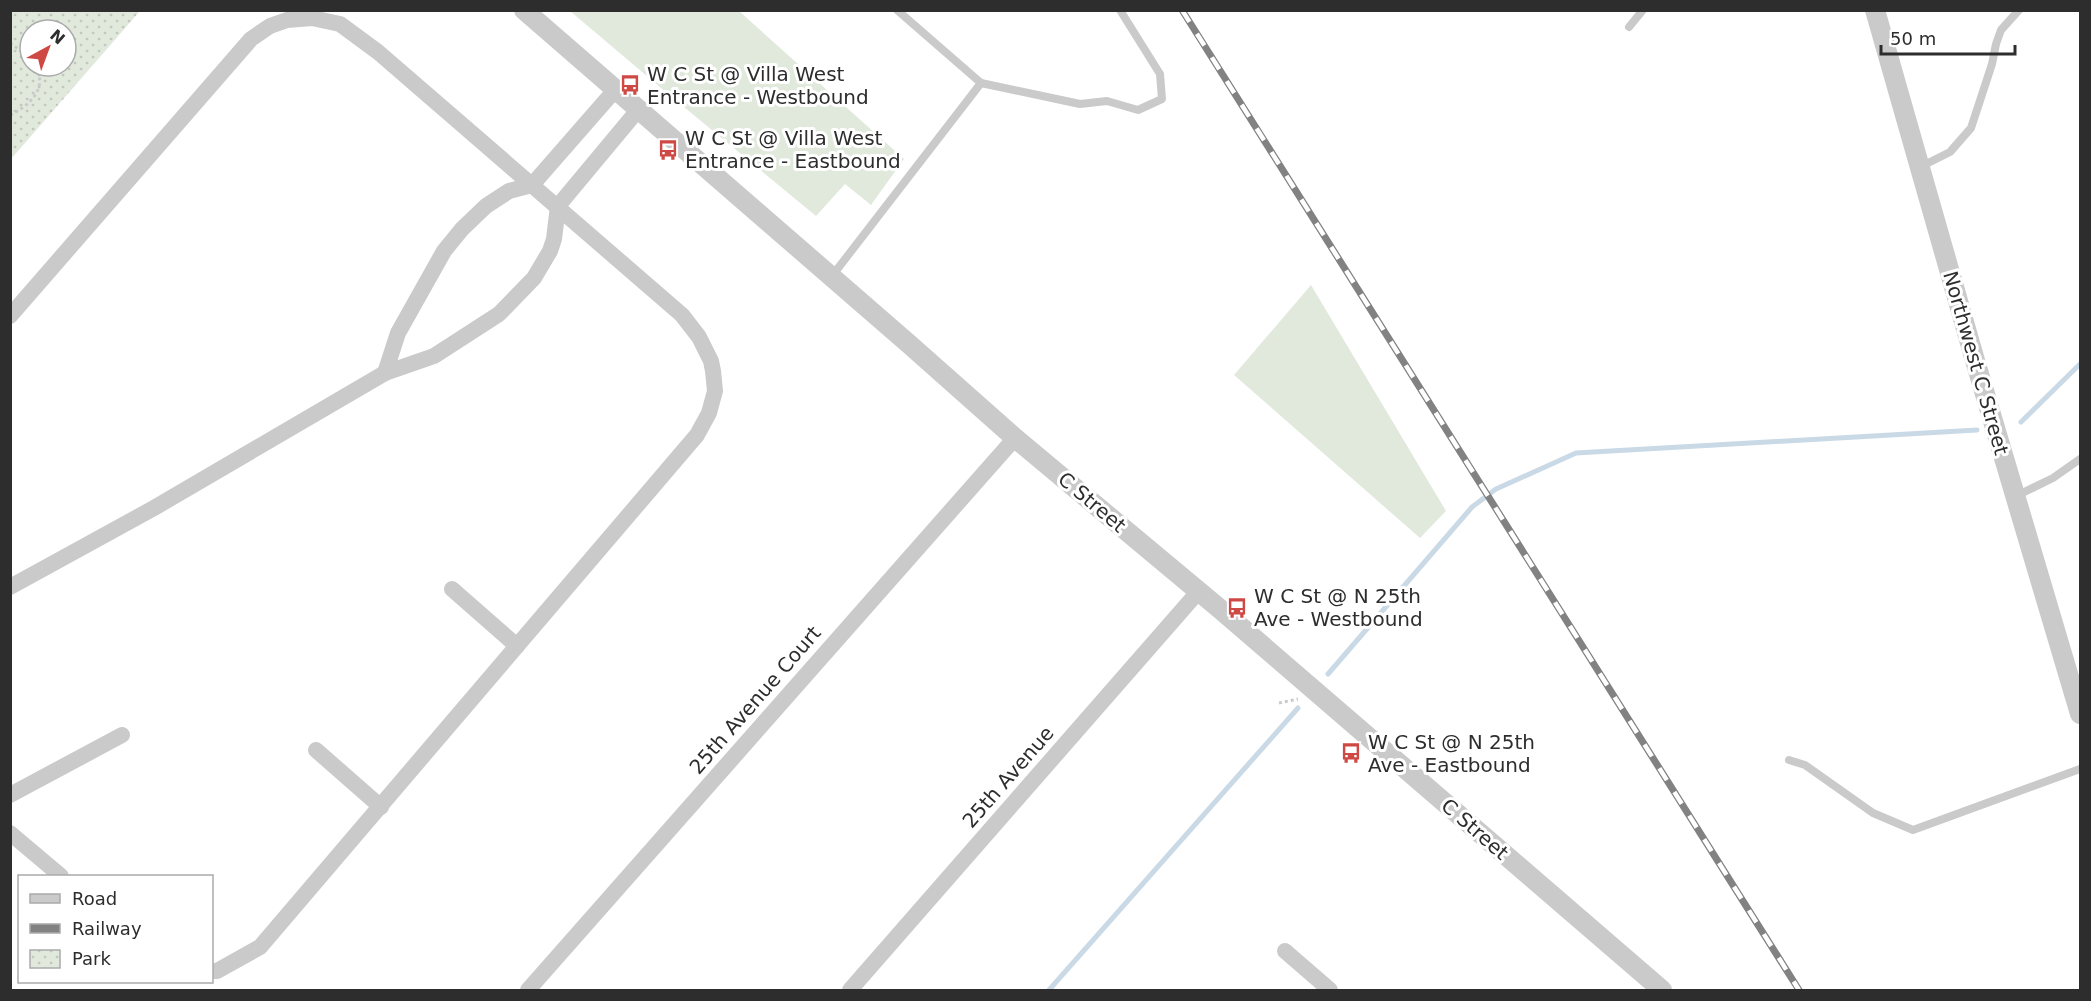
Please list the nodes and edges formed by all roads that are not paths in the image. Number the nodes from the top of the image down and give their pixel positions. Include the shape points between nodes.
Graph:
1 (524, 10) edge
2 (897, 10) edge
3 (1120, 10) edge
4 (1643, 10) edge
5 (1875, 10) edge
6 (2019, 10) edge
7 (1629, 27) dead end
8 (981, 82) junction
9 (615, 90) junction
10 (638, 110) junction
11 (1920, 168) junction
12 (532, 185) junction
13 (558, 206) junction
14 (831, 277) junction
15 (10, 316) edge
16 (385, 373) junction
17 (1015, 438) junction
18 (2080, 459) edge
19 (2015, 496) junction
20 (10, 586) edge
21 (452, 589) dead end
22 (1198, 592) junction
23 (517, 646) junction
24 (2080, 714) edge
25 (122, 735) dead end
26 (316, 750) dead end
27 (1789, 760) dead end
28 (2080, 769) edge
29 (10, 795) edge
30 (381, 807) junction
31 (10, 833) edge
32 (60, 875) edge
33 (1285, 951) dead end
34 (213, 970) edge
35 (528, 990) edge
36 (850, 990) edge
37 (1330, 990) edge
38 (1662, 990) edge

1 - 9 street, C Street
2 - 8 lane
3 - 8 lane via 1160,74 1161,99 1138,110 1107,101 1080,104
4 - 7 lane
5 - 11 street, Northwest C Street
6 - 11 lane via 2001,30 1971,128 1950,152
8 - 14 lane
9 - 10 street, C Street
9 - 12 street
10 - 13 street
10 - 14 street, C Street
11 - 19 street, Northwest C Street
12 - 13 street
12 - 15 street via 340,24 312,18 287,20 251,39
12 - 16 street via 509,191 486,206 444,251 398,333
13 - 16 street via 550,251 516,298 499,314 434,356
13 - 23 street via 682,315 711,361 715,391 697,435
14 - 17 street, C Street
16 - 20 street
17 - 22 street, C Street
17 - 35 street, 25th Avenue Court
18 - 19 lane via 2053,478
19 - 24 street, Northwest C Street
21 - 23 street
22 - 36 street, 25th Avenue
22 - 38 street, C Street
23 - 30 street
25 - 29 street
26 - 30 street
27 - 28 lane via 1805,765 1873,813 1913,830
30 - 34 street via 260,947
31 - 32 street
33 - 37 street

